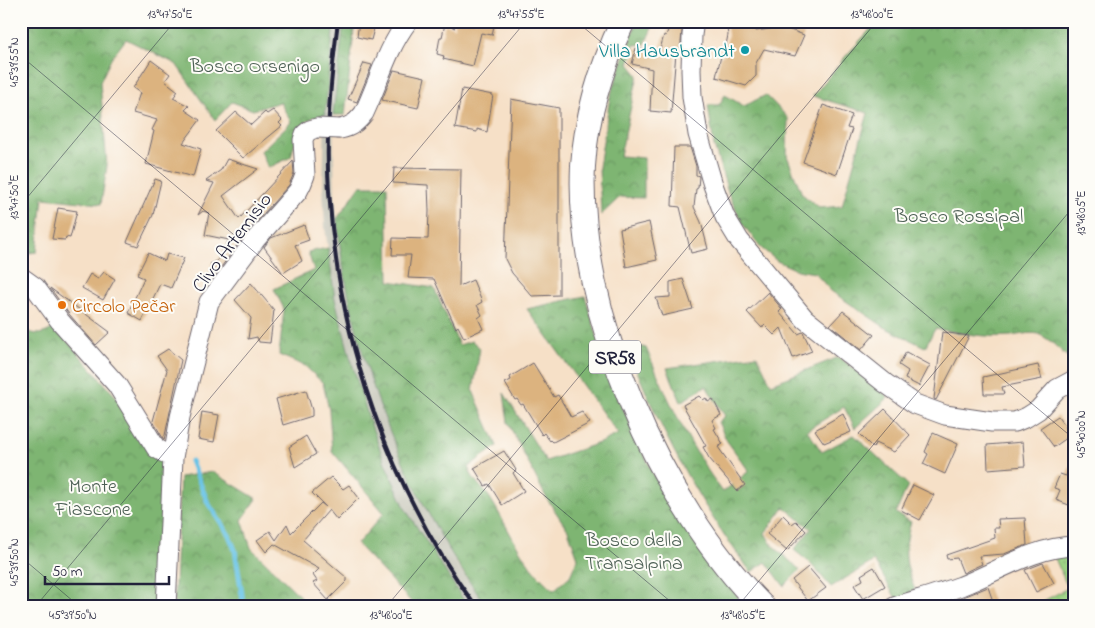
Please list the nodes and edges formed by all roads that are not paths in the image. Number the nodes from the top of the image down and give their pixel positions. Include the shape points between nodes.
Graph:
1 (408, 21) edge
2 (623, 21) edge
3 (694, 21) edge
4 (21, 277) edge
5 (1074, 380) edge
6 (173, 458) junction
7 (1074, 546) edge
8 (166, 607) edge
9 (762, 607) edge
10 (894, 607) edge

1 - 6 street, Clivo Artemisio, bridge via 387,55 364,113 357,121 349,128 317,128 305,134 304,175 298,191 256,239 209,302
2 - 9 main road, SR58 via 602,69 583,165 586,229 597,299 620,372 671,485 725,565
3 - 5 street via 690,70 692,97 698,134 725,217 739,240 805,319 885,384 915,404 945,415 1015,422 1027,418 1057,389
4 - 6 street via 35,287 60,321 117,385 156,448
6 - 8 street, Clivo Artemisio
7 - 10 street via 1057,546 1041,551 960,586

